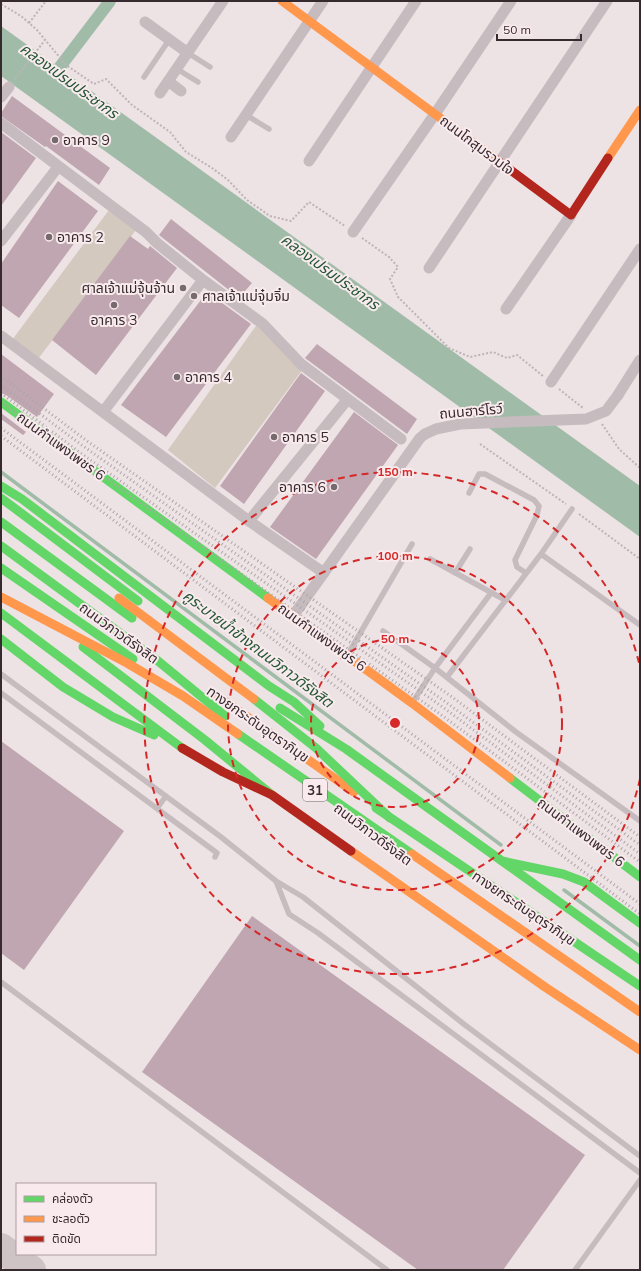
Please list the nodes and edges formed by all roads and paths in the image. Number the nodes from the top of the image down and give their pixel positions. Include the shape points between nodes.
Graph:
1 (46, 1) edge
2 (223, 1) edge
3 (282, 1) edge
4 (322, 1) edge
5 (416, 1) edge
6 (511, 1) edge
7 (607, 1) edge
8 (1, 4) edge
9 (309, 21) junction
10 (145, 22) dead end
11 (29, 23) junction
12 (45, 40) junction
13 (169, 40) junction
14 (188, 53) junction
15 (210, 67) dead end
16 (372, 67) junction
17 (177, 69) junction
18 (144, 77) dead end
19 (168, 82) junction
20 (198, 82) dead end
21 (10, 85) joint
22 (181, 91) dead end
23 (160, 93) dead end
24 (1, 98) edge
25 (640, 110) edge
26 (435, 114) junction
27 (246, 115) junction
28 (1, 123) edge
29 (269, 129) dead end
30 (231, 137) dead end
31 (309, 162) dead end
32 (500, 162) junction
33 (58, 167) junction
34 (570, 215) junction
35 (353, 232) junction
36 (1, 241) edge
37 (640, 249) edge
38 (429, 268) dead end
39 (203, 280) junction
40 (506, 309) dead end
41 (1, 336) edge
42 (640, 360) edge
43 (551, 382) junction
44 (347, 400) junction
45 (1, 402) edge
46 (584, 409) dead end
47 (103, 412) junction
48 (596, 419) dead end
49 (401, 440) dead end
50 (480, 444) dead end
51 (640, 468) edge
52 (1, 486) edge
53 (469, 493) dead end
54 (1, 498) edge
55 (1, 509) edge
56 (572, 509) junction
57 (249, 521) junction
58 (1, 522) edge
59 (1, 534) edge
60 (412, 544) dead end
61 (1, 546) edge
62 (470, 549) dead end
63 (541, 554) junction
64 (430, 559) dead end
65 (640, 559) edge
66 (1, 568) edge
67 (324, 573) junction
68 (455, 573) junction
69 (526, 573) junction
70 (1, 588) edge
71 (491, 593) junction
72 (1, 596) edge
73 (506, 600) junction
74 (1, 613) edge
75 (293, 616) junction
76 (640, 625) edge
77 (383, 631) dead end
78 (1, 639) edge
79 (347, 655) junction
80 (435, 668) junction
81 (1, 674) edge
82 (447, 677) junction
83 (199, 682) dead end
84 (211, 691) dead end
85 (1, 693) edge
86 (183, 696) junction
87 (412, 703) junction
88 (182, 748) junction
89 (346, 749) junction
90 (272, 795) junction
91 (166, 796) junction
92 (381, 797) dead end
93 (158, 807) junction
94 (390, 818) junction
95 (640, 821) edge
96 (215, 857) dead end
97 (502, 861) junction
98 (640, 877) edge
99 (276, 881) junction
100 (538, 906) dead end
101 (640, 923) edge
102 (640, 960) edge
103 (640, 975) edge
104 (1, 982) edge
105 (640, 986) edge
106 (640, 1012) edge
107 (640, 1021) edge
108 (640, 1050) edge
109 (640, 1156) edge
110 (640, 1173) edge
111 (640, 1180) edge
112 (387, 1270) edge
113 (575, 1270) edge

1 - 11 path
2 - 14 street
3 - 9 main road, ถนนโกสุมรวมใจ
4 - 9 street
5 - 16 street
6 - 26 street
7 - 32 street
8 - 11 path
9 - 16 main road, ถนนโกสุมรวมใจ
9 - 27 street
10 - 13 street
11 - 12 path
12 - 21 path
12 - 35 path via 66,65 94,84 106,79 132,105 170,132 186,152 228,180 247,200 270,216 291,221 308,202
13 - 14 street
13 - 18 lane
14 - 15 lane
14 - 17 street
16 - 26 main road, ถนนโกสุมรวมใจ
16 - 31 street
17 - 19 street
17 - 20 lane
19 - 22 street
19 - 23 street
21 - 24 street
25 - 34 main road
26 - 32 main road, ถนนโกสุมรวมใจ
26 - 35 street
27 - 29 lane
27 - 30 street
28 - 33 street
32 - 34 main road, ถนนโกสุมรวมใจ
32 - 38 street
33 - 36 street
33 - 39 street via 146,232
34 - 40 street
35 - 43 path via 389,257 398,267 390,279 398,297 449,348 470,357 493,352 507,358 517,355
37 - 43 street
39 - 44 street via 263,324 293,356
39 - 47 street
41 - 47 street
42 - 67 street, ถนนฮาร์โรว์, bridge via 606,411 586,419 460,424 425,434
43 - 46 path
44 - 49 street
44 - 57 street
45 - 75 main road, ถนนกำแพงเพชร 6
47 - 57 street
48 - 51 path via 619,449
50 - 56 path
52 - 89 main road via 294,702
53 - 69 lane via 479,474 485,474 534,500 539,506 514,560 517,567
54 - 89 main road via 289,715
55 - 94 main road, bridge via 277,716 316,748
56 - 63 lane
56 - 65 path
57 - 67 street
58 - 92 main road, ถนนวิภาวดีรังสิต / 31
59 - 83 main road, ทางยกระดับอุตราภิมุข
60 - 79 lane
61 - 107 main road, ถนนวิภาวดีรังสิต / 31 via 158,661 366,832
62 - 68 lane
63 - 69 lane
63 - 76 lane
64 - 68 lane
66 - 86 main road, ทางยกระดับอุตราภิมุข / 31, bridge
67 - 75 street, ถนนฮาร์โรว์
68 - 71 lane
69 - 73 lane
70 - 90 main road via 104,662
71 - 73 lane
71 - 80 lane
72 - 86 main road, ทางยกระดับอุตราภิมุข, bridge
73 - 82 lane
74 - 88 main road, ถนนวิภาวดีรังสิต / 31
75 - 79 main road, ถนนกำแพงเพชร 6
77 - 80 lane
78 - 88 main road via 63,687 114,717
79 - 87 main road, ถนนกำแพงเพชร 6
80 - 82 lane
80 - 87 lane
81 - 91 lane
82 - 95 lane via 516,732
84 - 94 main road, ทางยกระดับอุตราภิมุข / 31, bridge
85 - 93 lane
86 - 106 main road, ทางยกระดับอุตราภิมุข / 31, bridge
87 - 98 main road, ถนนกำแพงเพชร 6
88 - 90 main road, ถนนวิภาวดีรังสิต / 31 via 223,772
89 - 97 main road
90 - 108 main road, ถนนวิภาวดีรังสิต / 31
91 - 93 lane
91 - 99 lane
93 - 96 lane via 217,853
94 - 105 main road, ทางยกระดับอุตราภิมุข / 31
97 - 101 main road via 563,874 584,882
97 - 102 main road
99 - 109 lane via 302,897
99 - 110 lane via 289,914
100 - 103 main road
104 - 112 lane
111 - 113 lane

